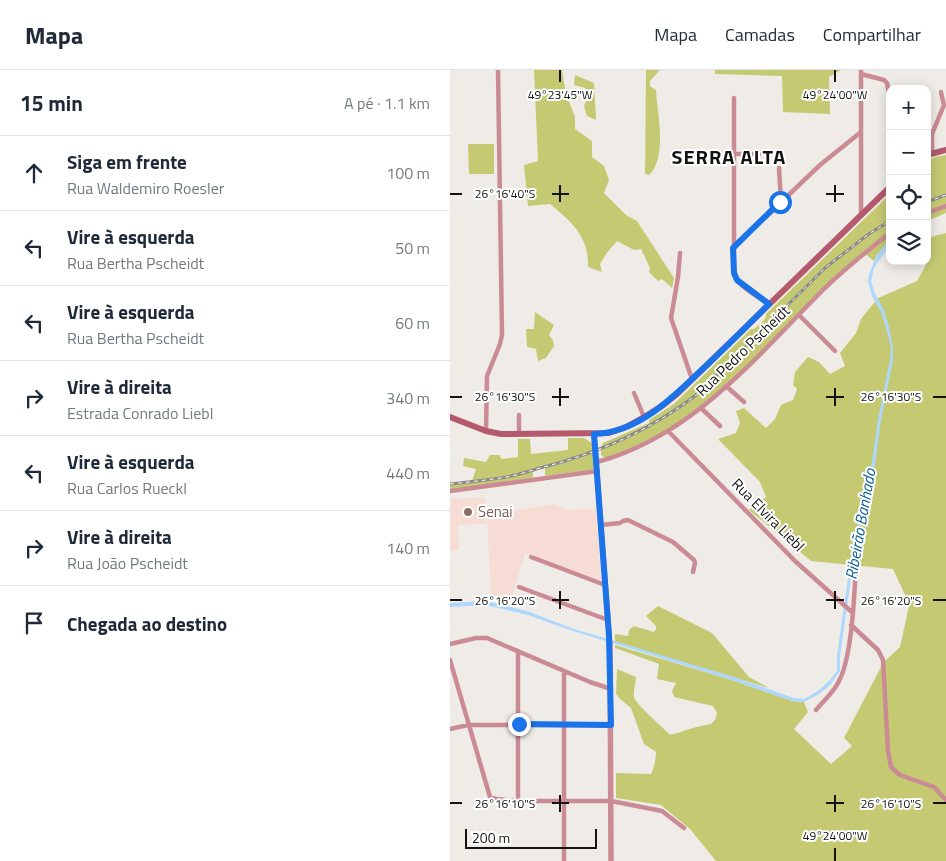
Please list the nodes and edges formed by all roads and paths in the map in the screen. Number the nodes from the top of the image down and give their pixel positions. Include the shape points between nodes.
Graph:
1 (498, 70) edge
2 (861, 72) edge
3 (887, 85) edge
4 (941, 92) dead end
5 (734, 98) dead end
6 (862, 132) junction
7 (931, 144) edge
8 (946, 150) edge
9 (733, 154) junction
10 (758, 154) dead end
11 (931, 154) edge
12 (779, 168) dead end
13 (886, 191) edge
14 (780, 202) junction
15 (946, 206) edge
16 (931, 212) edge
17 (861, 214) junction
18 (886, 236) edge
19 (733, 248) junction
20 (680, 253) dead end
21 (769, 304) junction
22 (799, 315) junction
23 (835, 350) dead end
24 (692, 379) junction
25 (726, 386) junction
26 (634, 393) dead end
27 (744, 402) dead end
28 (702, 408) junction
29 (519, 415) dead end
30 (450, 416) edge
31 (644, 417) junction
32 (720, 426) dead end
33 (486, 431) junction
34 (668, 431) junction
35 (519, 434) junction
36 (594, 434) junction
37 (597, 462) junction
38 (598, 472) junction
39 (450, 491) edge
40 (601, 525) junction
41 (531, 558) dead end
42 (856, 568) dead end
43 (693, 572) dead end
44 (605, 585) junction
45 (519, 587) dead end
46 (850, 611) junction
47 (608, 620) junction
48 (851, 625) junction
49 (450, 644) edge
50 (518, 650) junction
51 (450, 660) edge
52 (564, 671) junction
53 (611, 689) junction
54 (816, 710) dead end
55 (519, 724) junction
56 (468, 725) junction
57 (564, 725) junction
58 (611, 725) junction
59 (450, 729) edge
60 (946, 800) edge
61 (518, 801) junction
62 (564, 801) junction
63 (611, 801) junction
64 (684, 828) dead end
65 (564, 861) edge
66 (611, 861) edge

1 - 33 street via 502,335 487,376
2 - 3 street via 884,80
2 - 6 street
4 - 7 street via 944,105
5 - 9 street
6 - 14 street via 820,164
6 - 17 street
8 - 11 main road
9 - 10 street
9 - 19 street
12 - 14 street
13 - 17 main road
14 - 19 street
15 - 16 street
17 - 21 main road
18 - 22 street, Rua Pedro Pscheidt via 842,272
19 - 21 street via 737,280
20 - 24 street via 671,318
21 - 24 main road
22 - 23 street
22 - 25 street, Rua Pedro Pscheidt
24 - 31 main road via 668,402
25 - 27 street
25 - 28 street, Rua Pedro Pscheidt
26 - 31 street
28 - 32 street
28 - 34 street, Rua Pedro Pscheidt
29 - 35 street
30 - 33 main road
31 - 36 main road via 615,432
33 - 35 main road
34 - 37 street, Rua Pedro Pscheidt via 633,450
34 - 46 street, Rua Elvira Liebl via 795,561
35 - 36 main road
36 - 37 street
37 - 38 street
38 - 39 street
38 - 40 street
40 - 43 street via 628,520 673,542 694,560
40 - 44 street
41 - 44 street
42 - 46 street
44 - 47 street
45 - 47 street
46 - 48 street
47 - 53 street
48 - 54 street via 842,677
48 - 60 street via 878,650 883,660 888,751 892,767 900,775 934,787
49 - 50 street via 481,637
50 - 52 street
50 - 55 street
51 - 56 street
52 - 53 street
52 - 57 street
53 - 58 street
55 - 56 street
55 - 57 street
55 - 61 street
56 - 59 street
56 - 61 street via 488,794 493,799
57 - 58 street
57 - 62 street
58 - 63 street
61 - 62 street
62 - 63 street
62 - 65 street
63 - 64 street via 662,811
63 - 66 street

